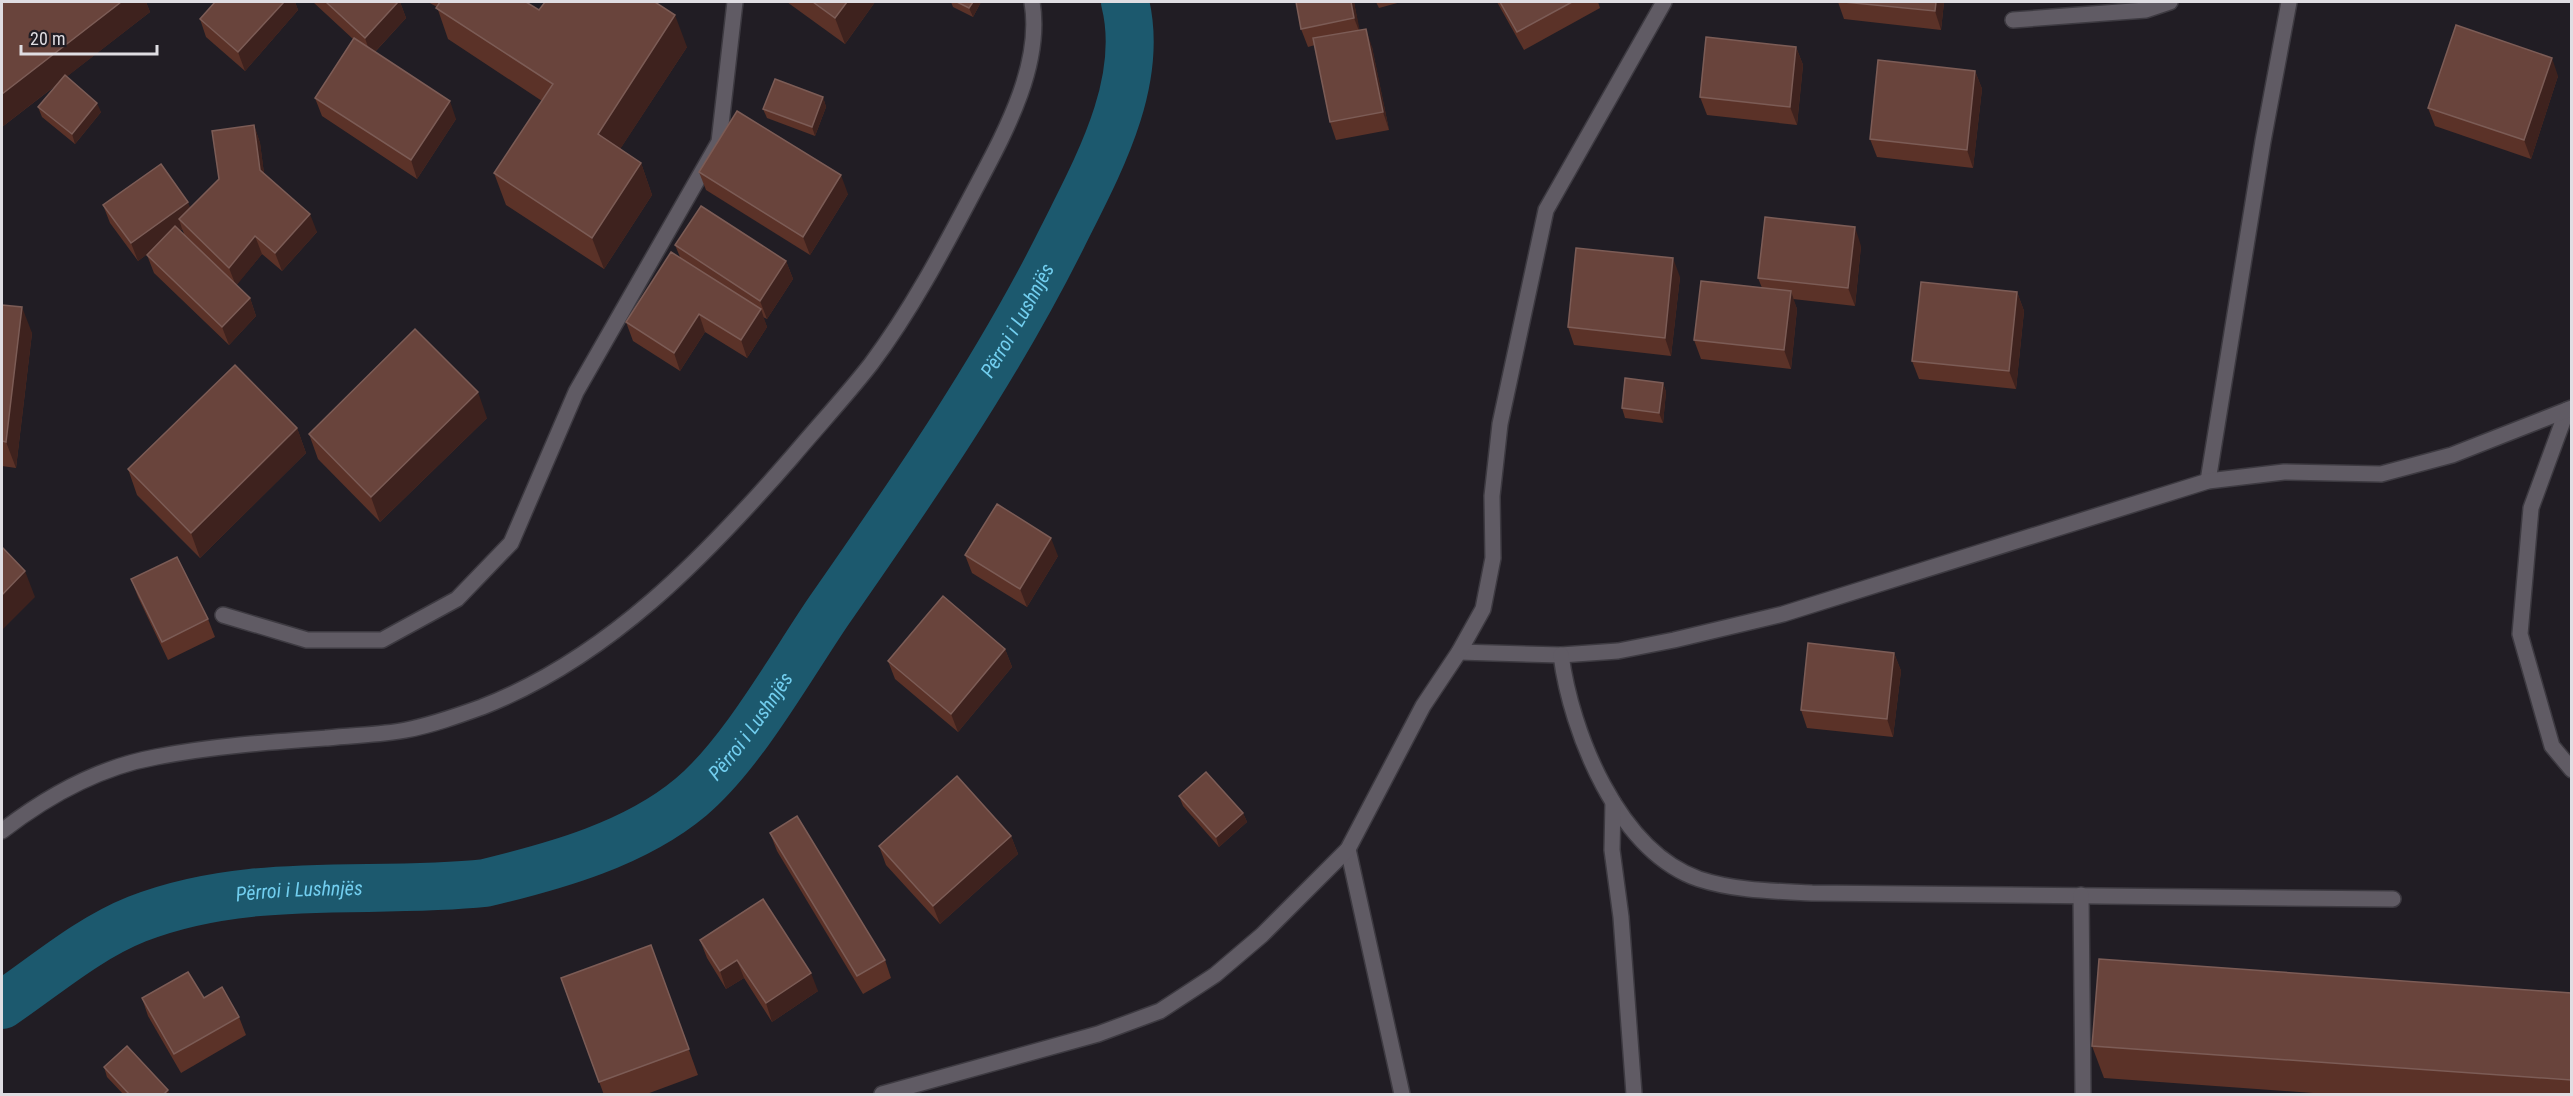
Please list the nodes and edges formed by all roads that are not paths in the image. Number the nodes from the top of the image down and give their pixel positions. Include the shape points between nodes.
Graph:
1 (735, 2) edge
2 (1032, 2) edge
3 (1664, 2) edge
4 (2170, 2) edge
5 (2289, 2) edge
6 (2013, 20) dead end
7 (2569, 409) edge
8 (2208, 481) junction
9 (223, 615) dead end
10 (1460, 652) junction
11 (1561, 655) junction
12 (2571, 770) edge
13 (1613, 802) junction
14 (2, 831) edge
15 (1348, 849) junction
16 (2080, 896) junction
17 (2393, 899) dead end
18 (882, 1095) edge
19 (1402, 1095) edge
20 (1634, 1095) edge
21 (2084, 1095) edge

1 - 9 street via 719,142 576,393 511,543 457,599 382,640 308,640
2 - 14 street via 1031,51 1006,125 947,241 886,342 852,388 735,521 686,573 649,603 560,669 524,689 443,721 404,731 259,743 153,757 75,785
3 - 10 street via 1546,210 1500,424 1492,496 1491,568 1483,609
4 - 6 street via 2146,10
5 - 8 street
7 - 8 street via 2452,455 2380,474 2284,472
7 - 12 street via 2531,508 2520,634 2552,746
8 - 11 street via 1783,614 1618,651
10 - 11 street
10 - 15 street via 1423,706
11 - 13 street via 1565,689 1575,722
13 - 16 street via 1640,837 1668,862 1697,878 1744,890
13 - 20 street via 1612,850
15 - 18 street via 1262,935 1215,975 1160,1011 1098,1034
15 - 19 street
16 - 17 street
16 - 21 street

